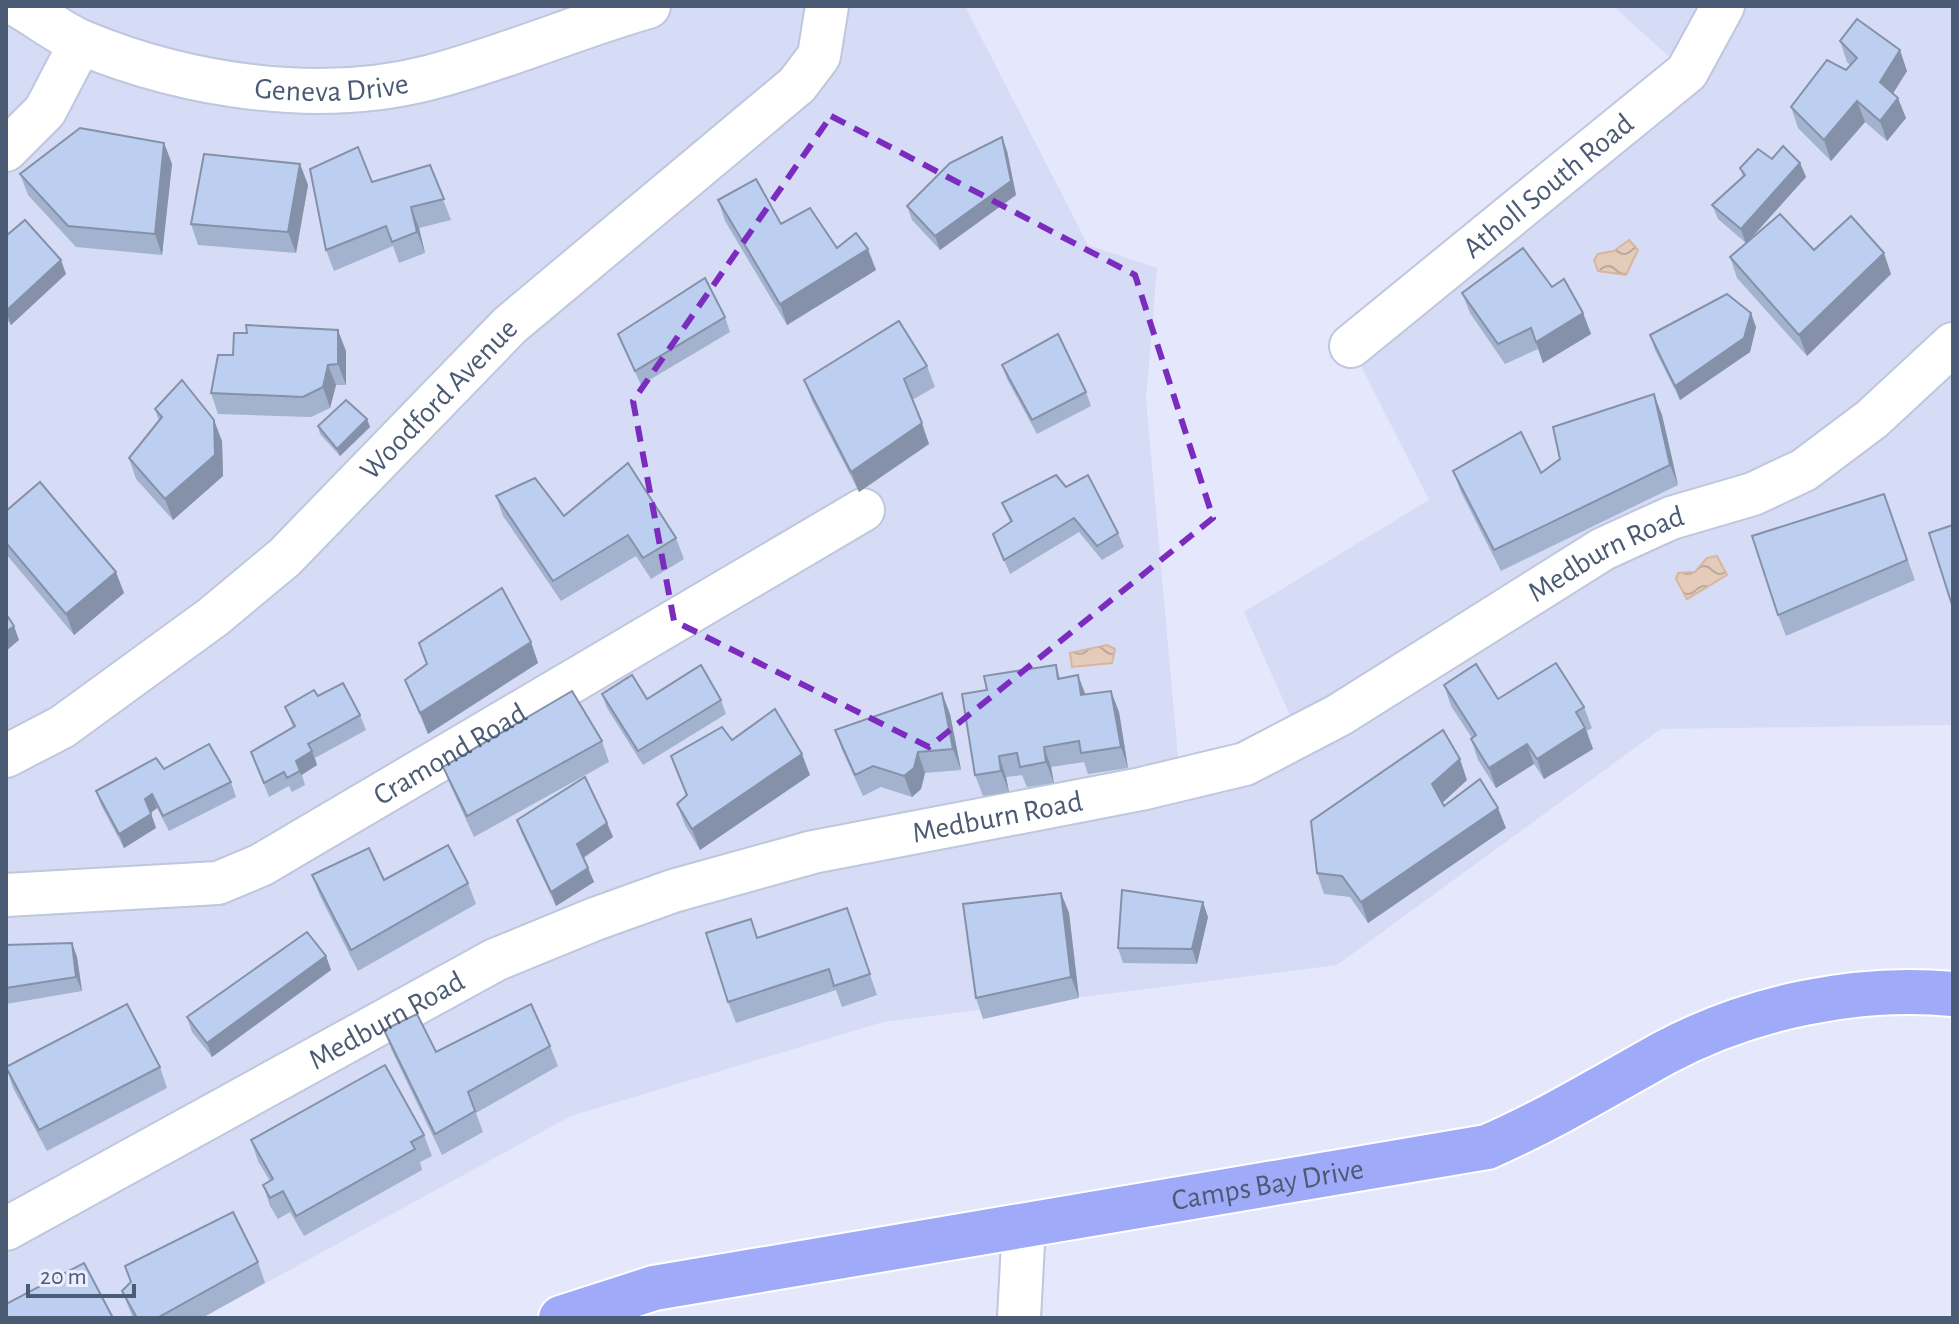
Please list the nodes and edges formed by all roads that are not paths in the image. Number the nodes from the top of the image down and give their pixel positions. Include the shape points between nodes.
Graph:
1 (20, 6) edge
2 (648, 6) edge
3 (827, 6) edge
4 (1723, 6) edge
5 (81, 42) junction
6 (6, 150) edge
7 (1953, 344) edge
8 (1351, 346) dead end
9 (863, 510) dead end
10 (6, 756) edge
11 (6, 895) edge
12 (1953, 994) edge
13 (1024, 1225) junction
14 (6, 1229) edge
15 (561, 1318) edge
16 (1019, 1318) edge

1 - 5 street, Geneva Drive
2 - 5 street, Geneva Drive via 427,78 362,88 306,89 193,78
3 - 10 street, Woodford Avenue via 819,56 797,85 510,325 285,557 213,617 62,727
4 - 8 street, Atholl South Road via 1687,72
5 - 6 street via 37,123
7 - 14 street, Medburn Road via 1872,419 1804,470 1603,549 1339,715 1245,764 813,852 595,919 495,960
9 - 11 street, Cramond Road via 261,865 218,883
12 - 13 main road, Camps Bay Drive via 1846,995 1731,1024 1666,1052 1556,1116 1487,1147
13 - 15 main road, Camps Bay Drive via 654,1288
13 - 16 street

